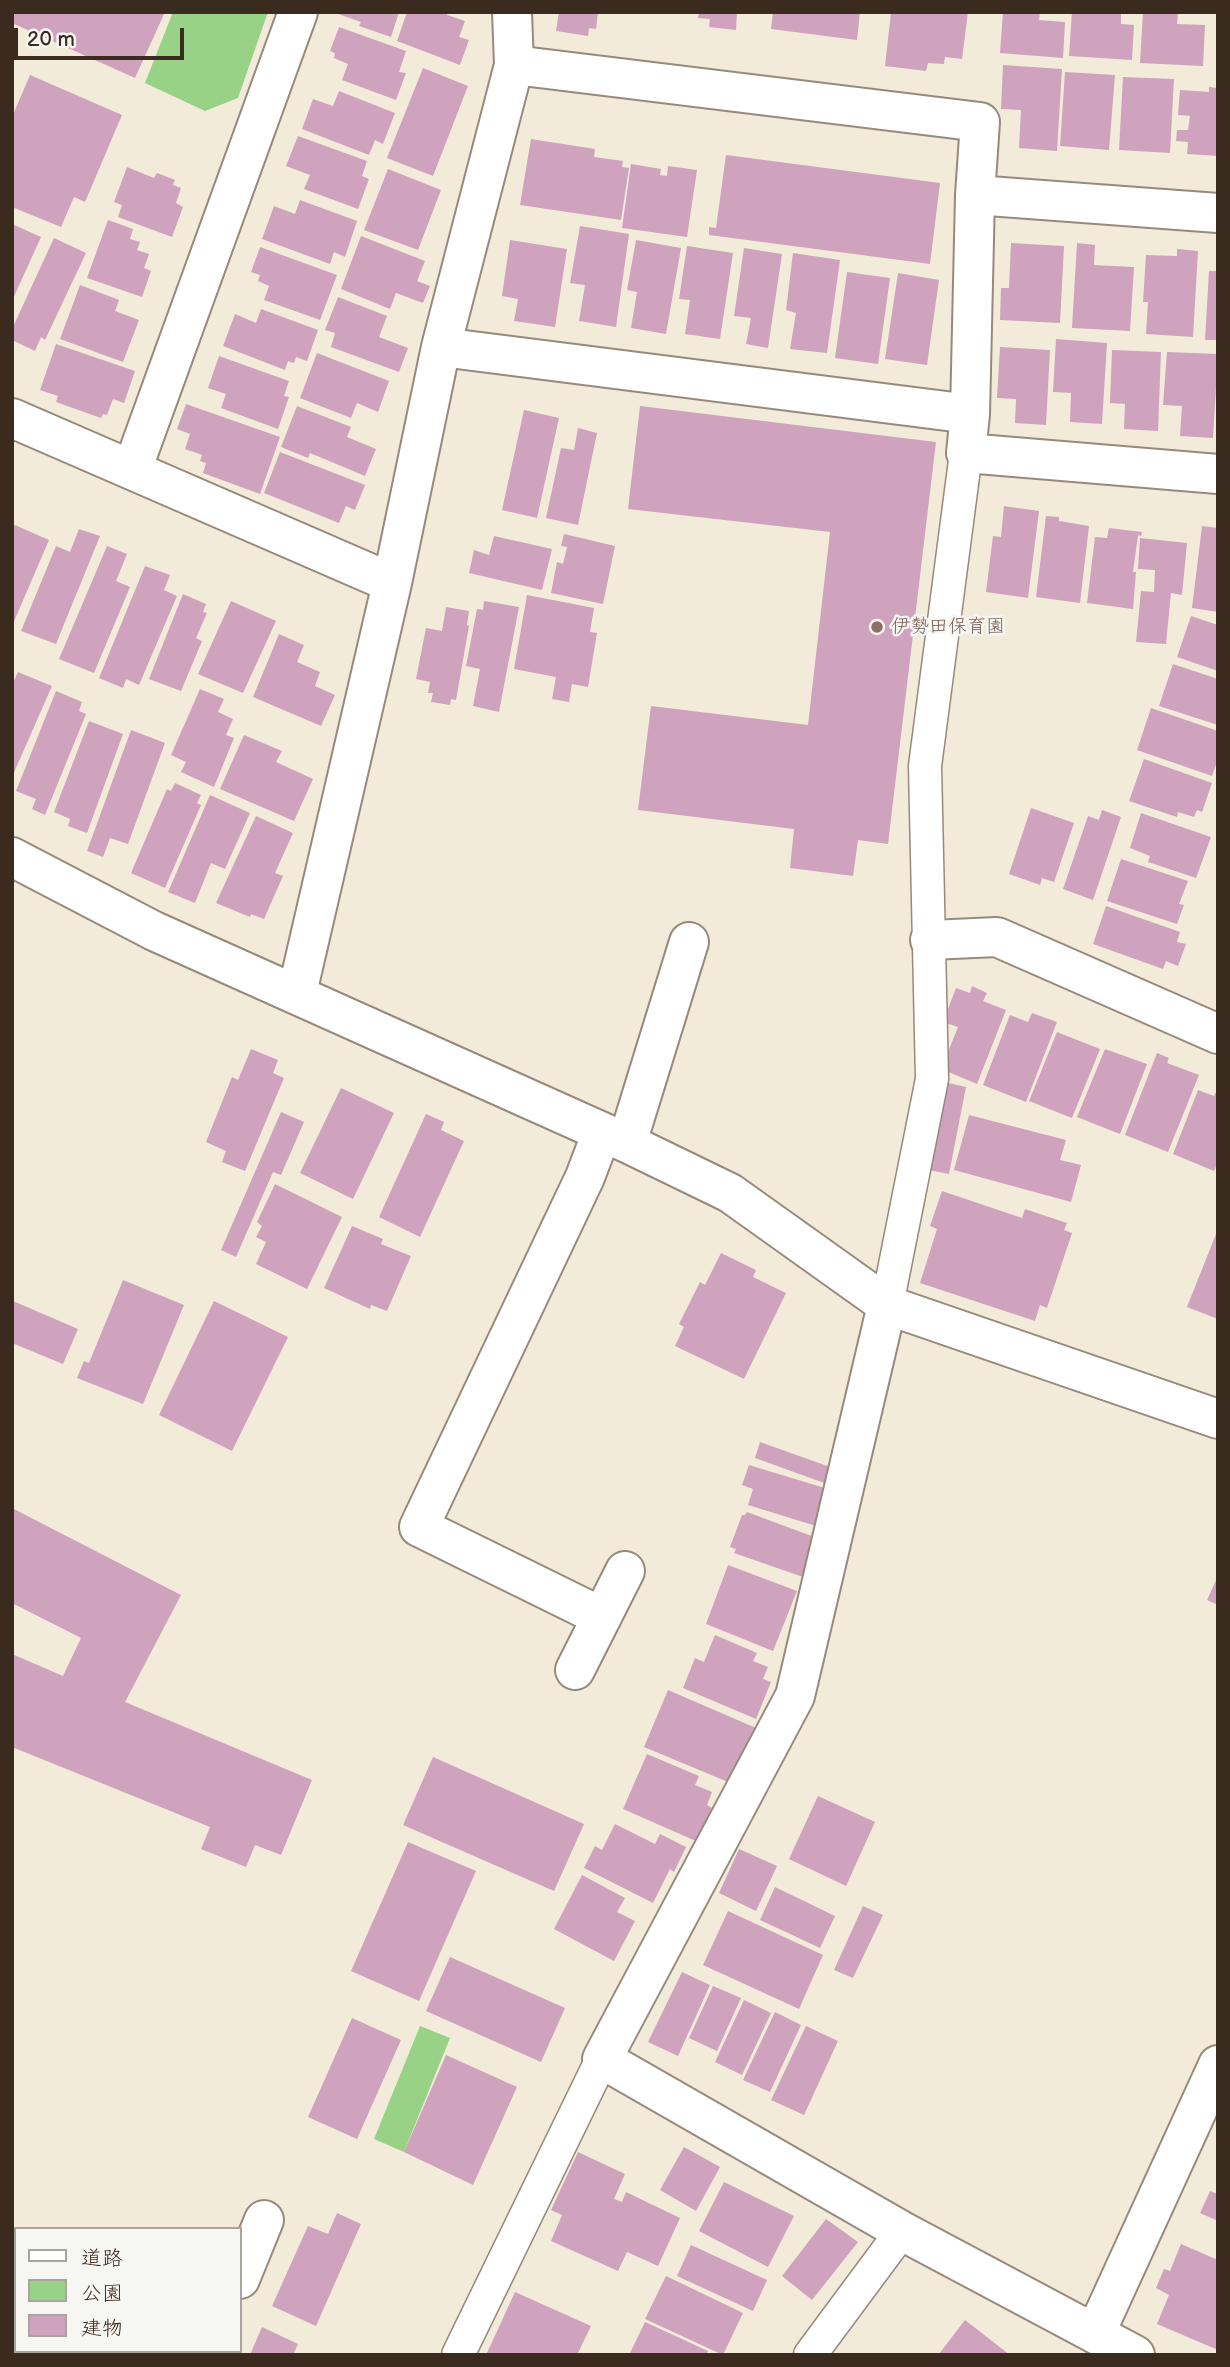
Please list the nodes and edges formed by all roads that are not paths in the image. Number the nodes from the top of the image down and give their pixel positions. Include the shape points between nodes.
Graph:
1 (298, 12) edge
2 (512, 12) edge
3 (514, 65) junction
4 (975, 195) junction
5 (1218, 213) edge
6 (440, 348) junction
7 (970, 414) junction
8 (12, 418) edge
9 (966, 453) junction
10 (132, 470) junction
11 (1218, 474) edge
12 (392, 583) junction
13 (12, 857) edge
14 (930, 940) junction
15 (689, 942) dead end
16 (297, 993) junction
17 (1216, 1026) edge
18 (615, 1138) junction
19 (887, 1305) junction
20 (1218, 1419) edge
21 (625, 1571) dead end
22 (602, 1617) junction
23 (575, 1670) dead end
24 (602, 2059) junction
25 (1218, 2065) edge
26 (264, 2220) dead end
27 (902, 2231) junction
28 (242, 2274) edge
29 (1094, 2334) junction
30 (458, 2355) edge
31 (810, 2355) edge
32 (1135, 2355) edge

1 - 10 street
2 - 3 street
3 - 4 street via 980,122
3 - 6 street
4 - 5 street
4 - 7 street
6 - 7 street
6 - 12 street
7 - 9 street
8 - 10 street
9 - 11 street
9 - 14 lane via 925,766
10 - 12 street
12 - 16 street
13 - 16 street via 154,931
14 - 17 street via 997,937
14 - 19 lane via 932,1079
15 - 18 street
16 - 18 street
18 - 19 street via 730,1194
18 - 22 street via 585,1177 419,1527
19 - 20 street
19 - 24 street via 795,1696
21 - 22 street
22 - 23 street
24 - 27 street
24 - 30 lane
25 - 29 street
26 - 28 street
27 - 29 street
27 - 31 lane
29 - 32 street

